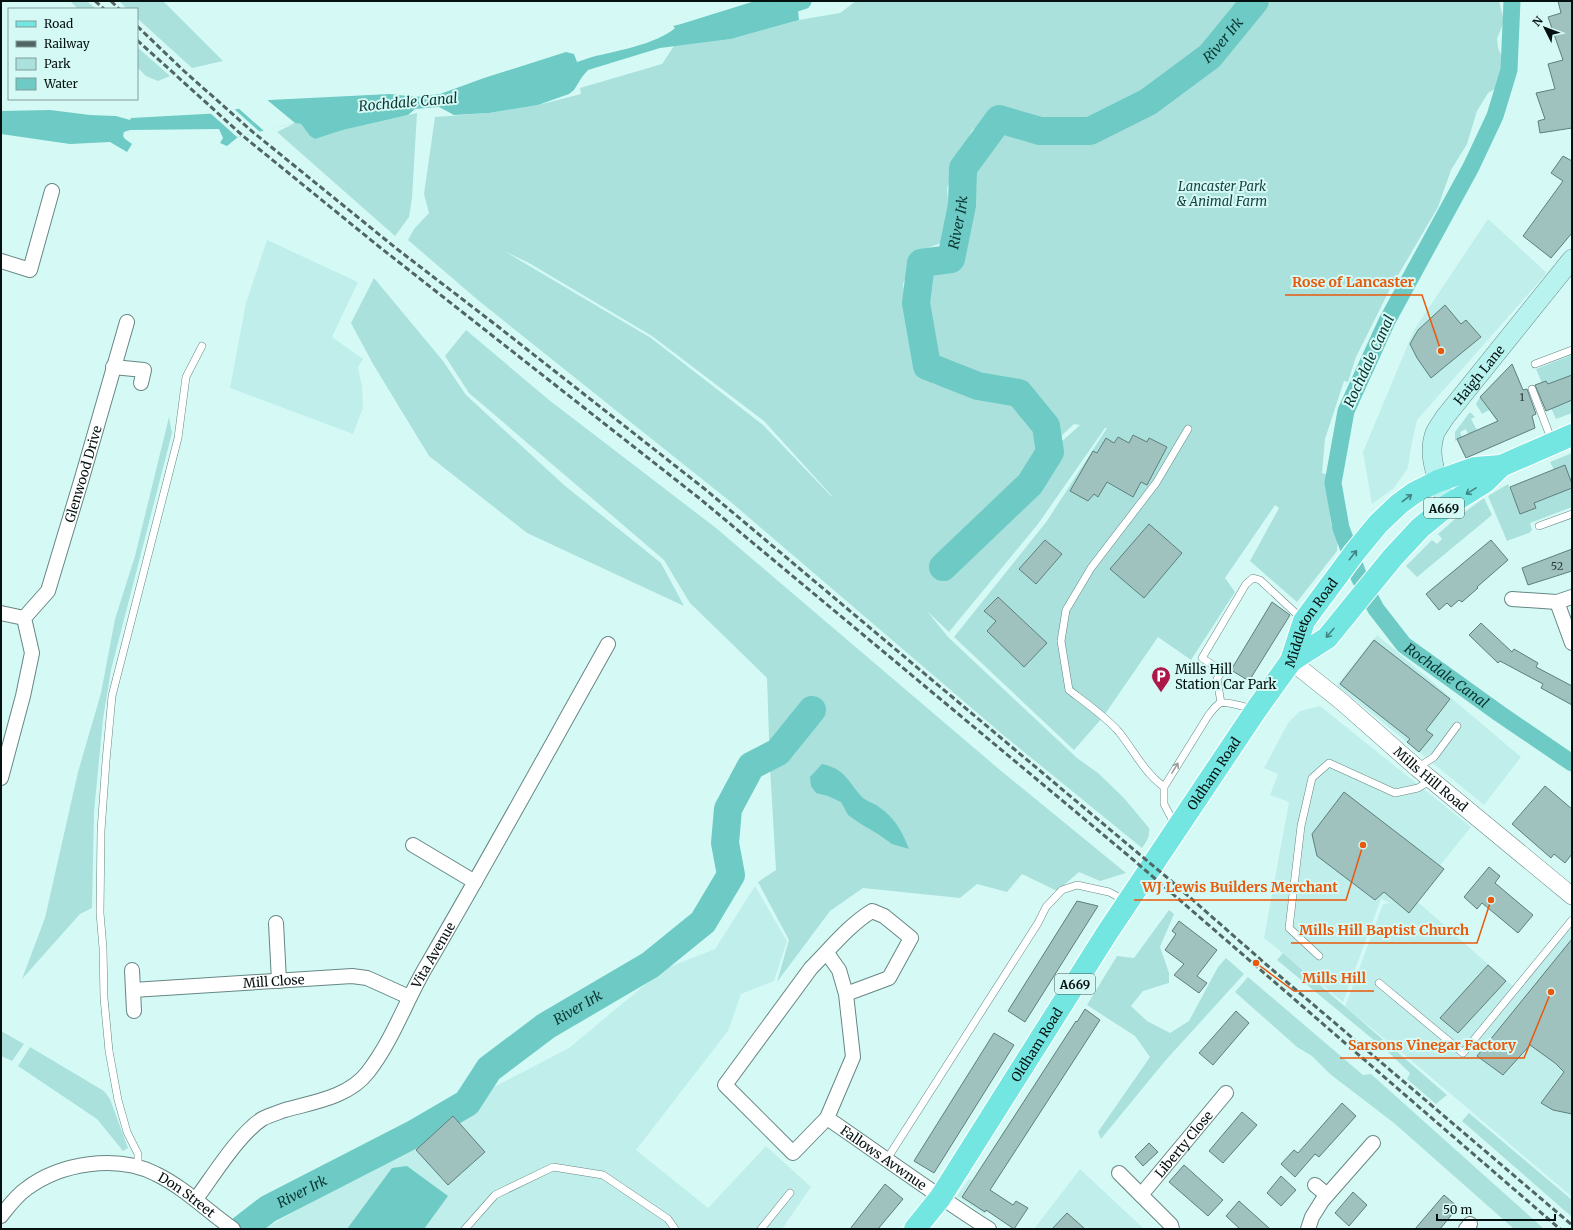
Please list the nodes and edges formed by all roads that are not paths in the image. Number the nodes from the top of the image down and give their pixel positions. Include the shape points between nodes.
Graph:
1 (52, 191) dead end
2 (1572, 259) edge
3 (1, 261) edge
4 (126, 322) dead end
5 (202, 346) dead end
6 (1572, 350) edge
7 (1535, 364) dead end
8 (113, 367) junction
9 (144, 371) dead end
10 (1532, 389) dead end
11 (1188, 430) dead end
12 (1562, 439) edge
13 (1501, 466) junction
14 (1438, 481) junction
15 (1448, 505) junction
16 (1572, 514) edge
17 (1539, 526) dead end
18 (1572, 597) edge
19 (1512, 599) dead end
20 (1557, 602) junction
21 (1, 613) edge
22 (24, 618) junction
23 (1304, 620) junction
24 (1572, 643) edge
25 (608, 644) dead end
26 (1291, 661) junction
27 (1221, 703) junction
28 (1256, 710) junction
29 (1457, 726) dead end
30 (1417, 768) junction
31 (1, 778) edge
32 (1432, 780) junction
33 (1164, 786) junction
34 (1176, 829) junction
35 (413, 846) dead end
36 (475, 882) junction
37 (1572, 896) edge
38 (1128, 902) junction
39 (1572, 920) edge
40 (276, 924) dead end
41 (827, 953) junction
42 (1319, 956) dead end
43 (132, 970) dead end
44 (279, 981) junction
45 (1379, 983) dead end
46 (133, 990) junction
47 (846, 994) junction
48 (409, 997) junction
49 (134, 1011) dead end
50 (1226, 1093) dead end
51 (827, 1118) junction
52 (1373, 1142) dead end
53 (887, 1159) junction
54 (138, 1166) junction
55 (1119, 1173) dead end
56 (1315, 1185) dead end
57 (790, 1193) dead end
58 (1141, 1194) junction
59 (1327, 1195) junction
60 (940, 1198) junction
61 (196, 1199) junction
62 (1, 1216) edge
63 (229, 1226) edge
64 (465, 1229) edge
65 (674, 1229) edge
66 (761, 1229) edge
67 (915, 1229) edge
68 (989, 1229) edge
69 (1172, 1229) edge
70 (1308, 1229) edge

1 - 3 street via 30,270
2 - 14 main road, Haigh Lane via 1445,417 1435,433 1432,448 1433,465
4 - 8 street, Glenwood Drive
5 - 54 lane via 186,377 178,438 112,696 106,761 101,831 100,914 104,998 109,1051 118,1100 127,1132 138,1154
6 - 7 lane
8 - 9 street
8 - 22 street, Glenwood Drive via 48,591
10 - 12 lane
11 - 33 lane via 1156,483 1091,568 1066,610 1061,642 1069,690 1118,731 1147,772
12 - 13 main road, Middleton Road / A669
13 - 14 main road, Middleton Road / A669 via 1475,468
13 -> 15 main road, Middleton Road / A669 via 1485,482
14 - 15 main road, Haigh Lane
23 -> 14 main road, Middleton Road / A669 via 1378,524 1414,493
15 -> 26 main road, Middleton Road / A669 via 1420,528 1393,557 1327,638
16 - 17 lane
18 - 20 street
19 - 20 street
20 - 24 street
21 - 22 street
22 - 31 street via 32,653
23 - 26 main road, Middleton Road / A669
23 - 27 lane via 1260,580 1254,578 1246,584 1202,658 1222,671 1218,679
25 - 36 street, Vita Avenue
26 - 28 main road, Oldham Road / A669
26 - 30 street, Mills Hill Road
27 - 28 lane
33 -> 27 lane via 1208,716
28 - 34 main road, Oldham Road / A669
29 - 30 lane via 1434,757
30 - 32 street, Mills Hill Road
32 - 37 street, Mills Hill Road
32 - 42 lane via 1418,788 1395,793 1329,763 1312,778 1301,826 1289,928
33 - 34 lane via 1164,804
34 - 38 main road, Oldham Road / A669
35 - 36 street
36 - 48 street, Vita Avenue
38 - 53 lane via 1109,892 1077,885 1062,890 1046,907
38 - 60 main road, Oldham Road / A669
39 - 45 lane via 1463,1053
40 - 44 street
41 - 47 street via 838,970
41 - 47 street via 861,918 872,911 884,916 911,938 889,978
41 - 51 street via 811,968 725,1084 793,1153
43 - 46 street
44 - 46 street, Mill Close
44 - 48 street, Mill Close via 352,976 367,978
46 - 49 street
47 - 51 street via 853,1057
48 - 61 street, Vita Avenue via 378,1059 358,1082 348,1090 269,1115 255,1124
50 - 58 street, Liberty Close
51 - 53 street, Fallows Avwnue
52 - 59 street
53 - 60 street, Fallows Avwnue
54 - 61 street, Don Street
54 - 62 street, Don Street via 99,1162 69,1168 40,1180 25,1190
55 - 58 street
56 - 59 street
57 - 66 lane
58 - 69 street
59 - 70 street via 1312,1217
60 - 67 main road, Oldham Road / A669
60 - 68 street, Fallows Avwnue
61 - 63 street, Don Street
64 - 65 lane via 496,1195 553,1167 603,1174 668,1219

